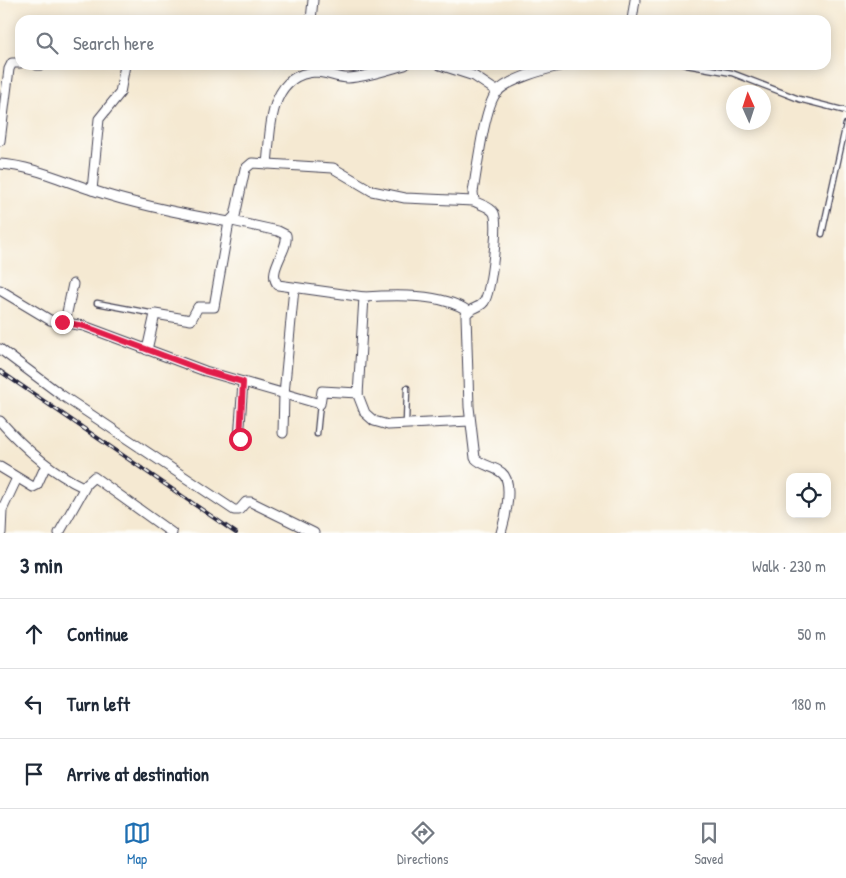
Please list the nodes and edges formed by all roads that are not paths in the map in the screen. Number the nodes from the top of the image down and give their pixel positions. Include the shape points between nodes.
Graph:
1 (313, 0) edge
2 (635, 0) edge
3 (312, 15) edge
4 (633, 15) edge
5 (15, 63) edge
6 (125, 70) edge
7 (299, 70) edge
8 (384, 70) edge
9 (458, 70) edge
10 (546, 70) edge
11 (715, 70) edge
12 (297, 76) junction
13 (498, 92) junction
14 (846, 111) edge
15 (846, 124) edge
16 (0, 141) edge
17 (0, 164) edge
18 (267, 164) junction
19 (92, 190) junction
20 (474, 201) junction
21 (231, 221) junction
22 (822, 234) dead end
23 (72, 284) dead end
24 (294, 288) junction
25 (0, 290) edge
26 (364, 297) junction
27 (97, 303) dead end
28 (468, 311) junction
29 (155, 314) junction
30 (65, 322) junction
31 (0, 349) edge
32 (147, 350) junction
33 (243, 382) junction
34 (407, 388) dead end
35 (358, 393) junction
36 (284, 394) junction
37 (320, 404) junction
38 (470, 420) junction
39 (0, 421) edge
40 (406, 424) junction
41 (283, 433) dead end
42 (317, 434) dead end
43 (240, 439) dead end
44 (46, 465) junction
45 (0, 467) edge
46 (17, 478) junction
47 (85, 487) junction
48 (1, 533) edge
49 (59, 533) edge
50 (172, 533) edge
51 (314, 533) edge
52 (501, 533) edge

1 - 3 street
2 - 4 street
5 - 16 street via 9,70
6 - 19 street via 120,93 100,119
7 - 12 street
8 - 12 street via 356,77 315,72
9 - 13 street
10 - 13 street
11 - 14 lane
12 - 18 street via 276,98
13 - 20 street via 489,108 472,192
15 - 22 lane
17 - 19 street via 32,169
18 - 20 street via 333,168 372,191 404,198
18 - 21 street via 252,163 245,169 235,216
19 - 21 street via 177,213
20 - 28 street via 491,209 495,226 489,290 480,306
21 - 24 street via 286,235 275,283
21 - 29 street via 214,307 198,307 192,320
23 - 30 street
24 - 26 street
24 - 36 street
25 - 30 street via 50,320
26 - 28 street via 412,296 459,305
26 - 35 street
27 - 29 lane
28 - 38 street via 465,320
29 - 32 street
30 - 32 street
31 - 51 street via 60,394 234,510 251,502
32 - 33 street
33 - 36 street
33 - 43 street
34 - 40 lane
35 - 37 street via 322,391
35 - 40 street via 360,404 374,421 388,425
36 - 37 street
36 - 41 street
37 - 42 lane
38 - 40 street
38 - 52 street via 475,458 501,472 507,480
39 - 44 street via 20,444
44 - 46 street via 35,487
44 - 47 street
45 - 46 street
46 - 48 street via 2,510
47 - 49 street
47 - 50 street via 94,477

